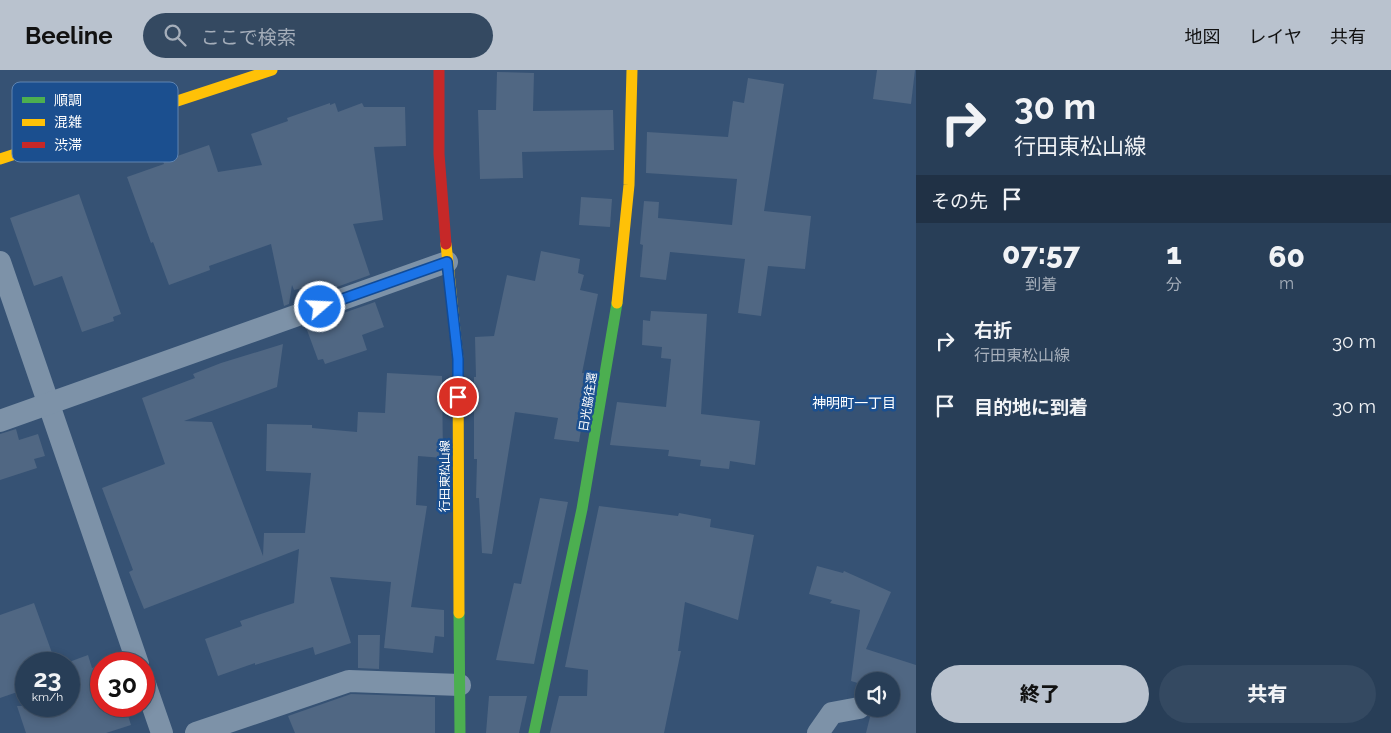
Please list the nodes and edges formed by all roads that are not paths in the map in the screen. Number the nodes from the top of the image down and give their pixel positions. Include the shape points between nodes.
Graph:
1 (272, 70) edge
2 (439, 70) edge
3 (632, 70) edge
4 (178, 101) edge
5 (12, 156) edge
6 (0, 160) edge
7 (0, 262) edge
8 (447, 262) junction
9 (48, 403) junction
10 (0, 421) edge
11 (134, 652) edge
12 (460, 685) junction
13 (855, 709) edge
14 (155, 713) edge
15 (162, 733) edge
16 (196, 733) edge
17 (460, 733) edge
18 (534, 733) edge
19 (818, 733) edge

1 - 4 main road
2 - 8 main road, 行田東松山線 via 439,154
3 - 18 main road, 日光脇往還 via 631,158 620,285 592,466
5 - 6 main road
7 - 9 street
8 - 9 street
8 - 12 main road, 行田東松山線 via 458,359
9 - 10 street
9 - 11 street
12 - 16 street via 349,680
12 - 17 main road, 行田東松山線
13 - 19 street via 832,712
14 - 15 street

